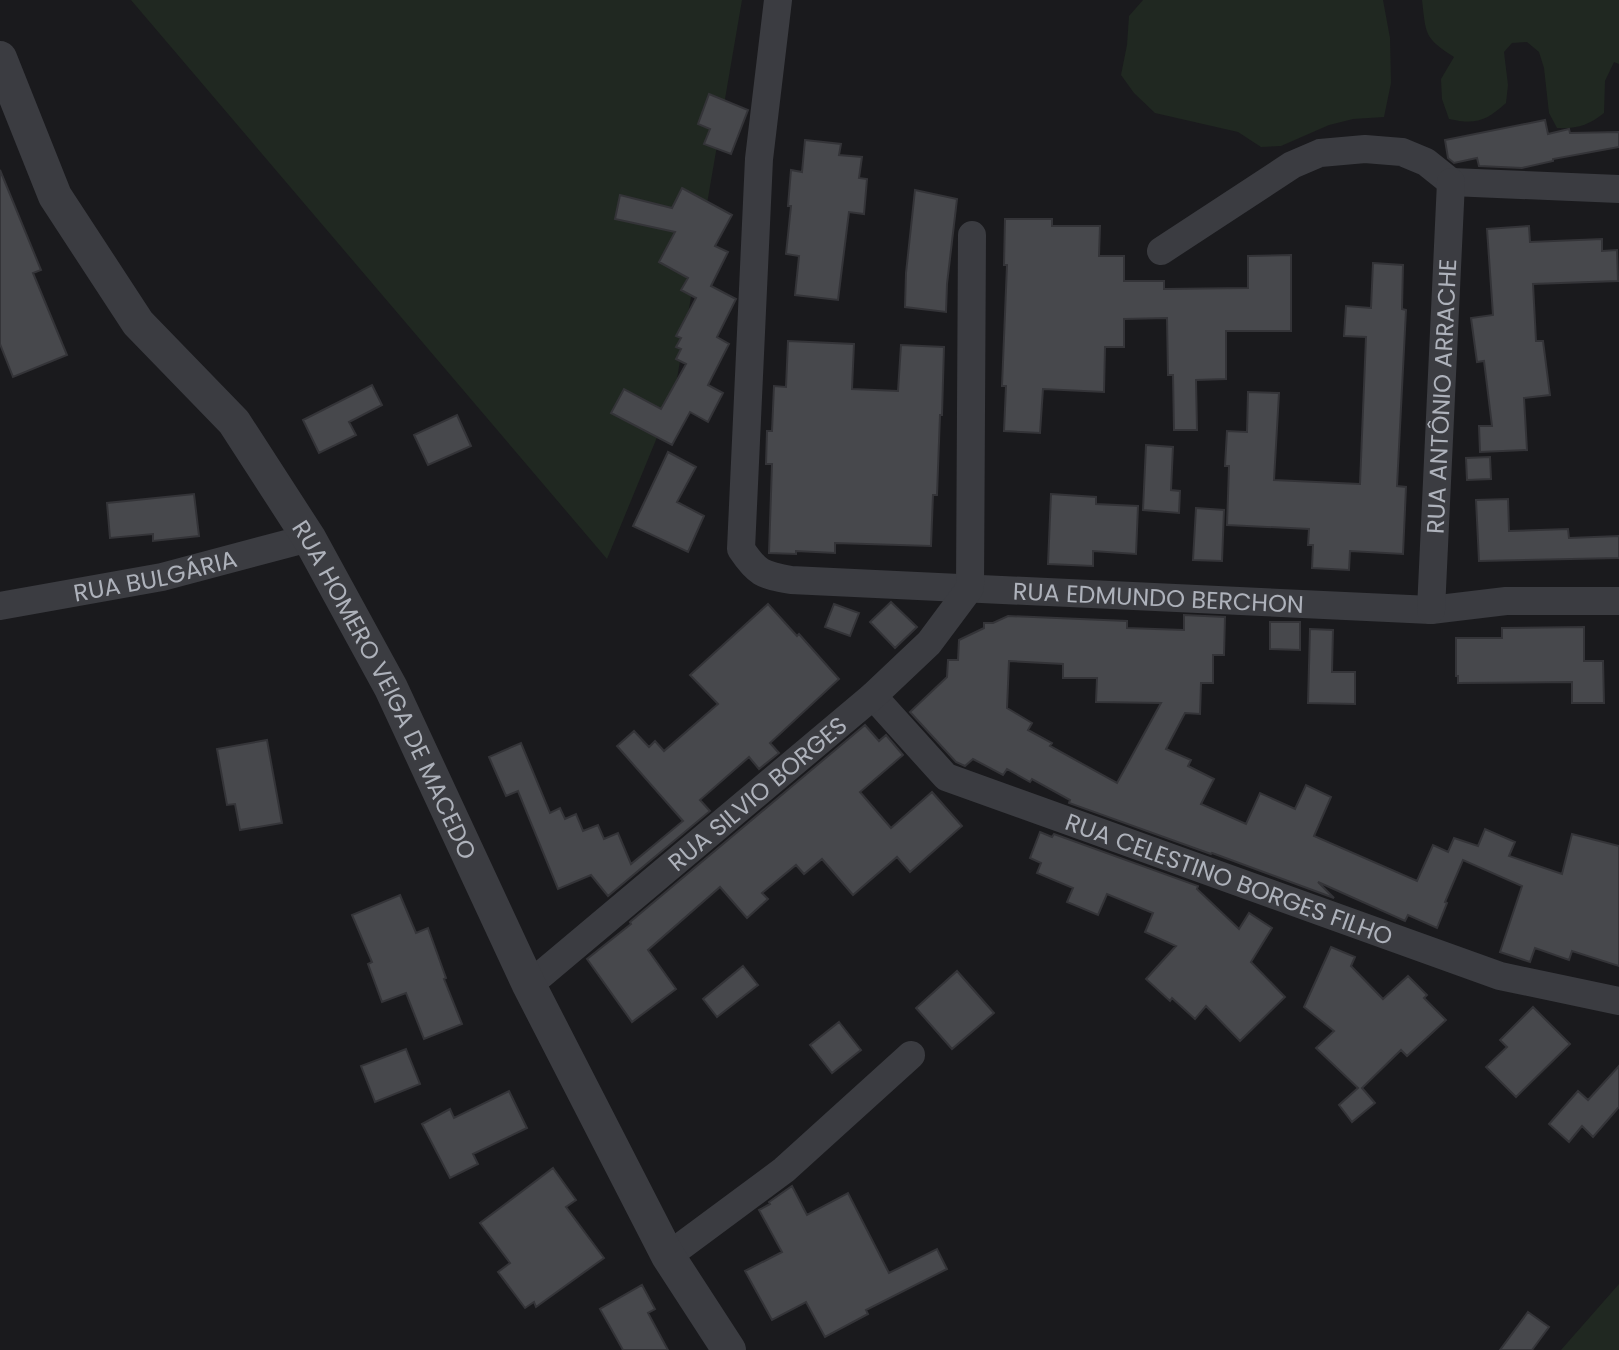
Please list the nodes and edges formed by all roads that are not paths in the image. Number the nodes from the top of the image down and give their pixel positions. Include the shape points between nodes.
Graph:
1 (778, 0) edge
2 (0, 58) edge
3 (1451, 182) junction
4 (1619, 189) edge
5 (972, 235) dead end
6 (1161, 251) dead end
7 (309, 538) junction
8 (970, 588) junction
9 (1619, 601) edge
10 (0, 606) edge
11 (1431, 610) junction
12 (873, 696) junction
13 (529, 985) junction
14 (1619, 1001) edge
15 (911, 1055) dead end
16 (668, 1256) junction
17 (729, 1350) edge

1 - 8 street, RUA EDMUNDO BERCHON via 759,159 741,549 753,567 791,580
2 - 7 street, RUA HOMERO VEIGA DE MACEDO via 55,196 138,323 234,422
3 - 4 street
3 - 6 street via 1426,162 1402,152 1320,153 1292,165
3 - 11 street, RUA ANTÔNIO ARRACHE
5 - 8 street
7 - 10 street, RUA BULGÁRIA via 162,577
7 - 13 street, RUA HOMERO VEIGA DE MACEDO via 391,688
8 - 11 street, RUA EDMUNDO BERCHON
8 - 12 street, RUA SILVIO BORGES via 929,643
9 - 11 street, RUA EDMUNDO BERCHON via 1506,601
12 - 13 street, RUA SILVIO BORGES
12 - 14 street, RUA CELESTINO BORGES FILHO via 946,777 1500,976
13 - 16 street, RUA HOMERO VEIGA DE MACEDO
15 - 16 street via 784,1170
16 - 17 street, RUA HOMERO VEIGA DE MACEDO

